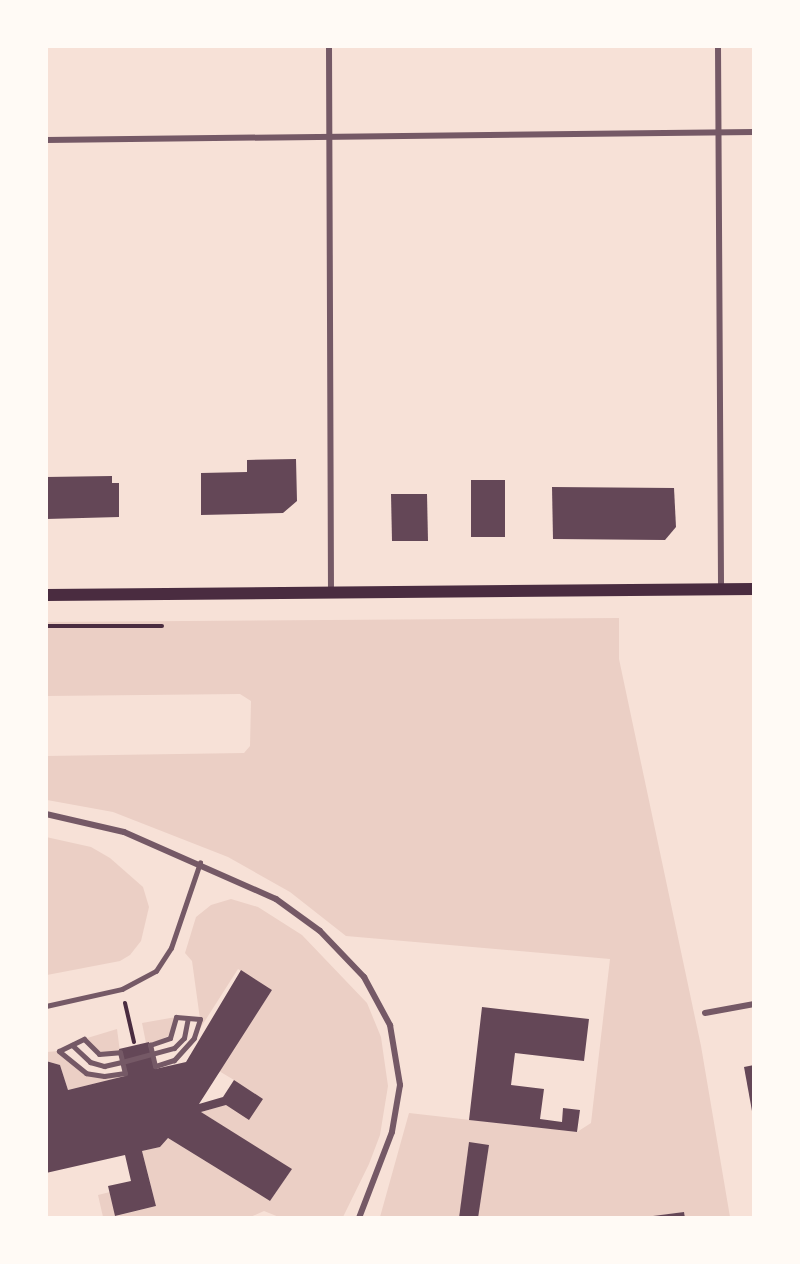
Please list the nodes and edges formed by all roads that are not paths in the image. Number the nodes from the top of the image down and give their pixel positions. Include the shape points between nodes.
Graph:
1 (329, 46) edge
2 (718, 46) edge
3 (718, 132) junction
4 (753, 132) edge
5 (329, 137) junction
6 (46, 140) edge
7 (753, 589) edge
8 (721, 590) junction
9 (331, 593) junction
10 (46, 595) edge
11 (46, 814) edge
12 (200, 863) junction
13 (753, 1004) edge
14 (46, 1006) edge
15 (705, 1013) dead end
16 (189, 1018) junction
17 (72, 1045) junction
18 (122, 1062) junction
19 (359, 1218) edge

1 - 5 street
2 - 3 street
3 - 4 street
3 - 5 street
3 - 8 street
5 - 6 street
5 - 9 street
7 - 8 main road
8 - 9 main road
9 - 10 main road
11 - 12 street via 124,832
12 - 14 lane via 165,959 144,980 122,989
12 - 19 street via 301,915 352,962 383,1008 395,1042 400,1085 381,1168
13 - 15 street
16 - 16 street via 200,1019 188,1048 174,1060 154,1066 150,1046 170,1038 176,1017
16 - 18 street via 179,1043
17 - 18 street via 97,1065
17 - 18 street via 84,1040 99,1054 120,1052
17 - 18 street via 59,1051 86,1073 124,1073

